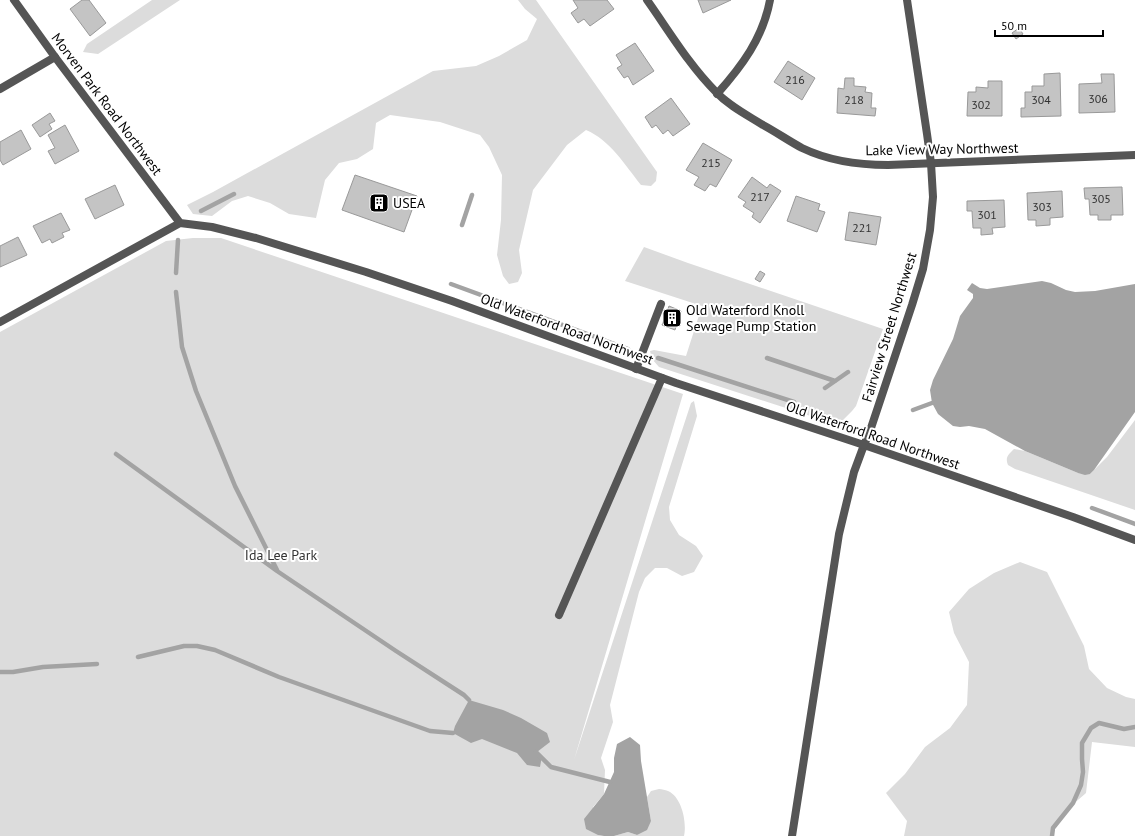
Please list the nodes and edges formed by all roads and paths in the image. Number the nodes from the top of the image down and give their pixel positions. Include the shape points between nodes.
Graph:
1 (14, 0) edge
2 (647, 0) edge
3 (770, 0) edge
4 (907, 0) edge
5 (55, 57) junction
6 (0, 90) edge
7 (717, 94) junction
8 (1135, 155) edge
9 (931, 163) junction
10 (180, 223) junction
11 (661, 304) dead end
12 (0, 322) edge
13 (636, 369) junction
14 (662, 378) junction
15 (864, 445) junction
16 (1135, 540) edge
17 (559, 615) dead end
18 (792, 836) edge

1 - 5 street, Morven Park Road Northwest
2 - 7 street, Lake View Way Northwest via 700,76
3 - 7 street via 760,34 747,57
4 - 9 street, Fairview Street Northwest
5 - 6 street
5 - 10 street, Morven Park Road Northwest
7 - 9 street, Lake View Way Northwest via 751,118 804,148 826,157 874,165
8 - 9 street, Lake View Way Northwest
9 - 15 street, Fairview Street Northwest via 933,198 923,269
10 - 12 street
10 - 13 street, Old Waterford Road Northwest via 249,236 366,272
11 - 13 street
13 - 14 street, Old Waterford Road Northwest
14 - 15 street, Old Waterford Road Northwest
14 - 17 street
15 - 16 street, Old Waterford Road Northwest
15 - 18 street, Fairview Street Northwest via 854,472 839,534

